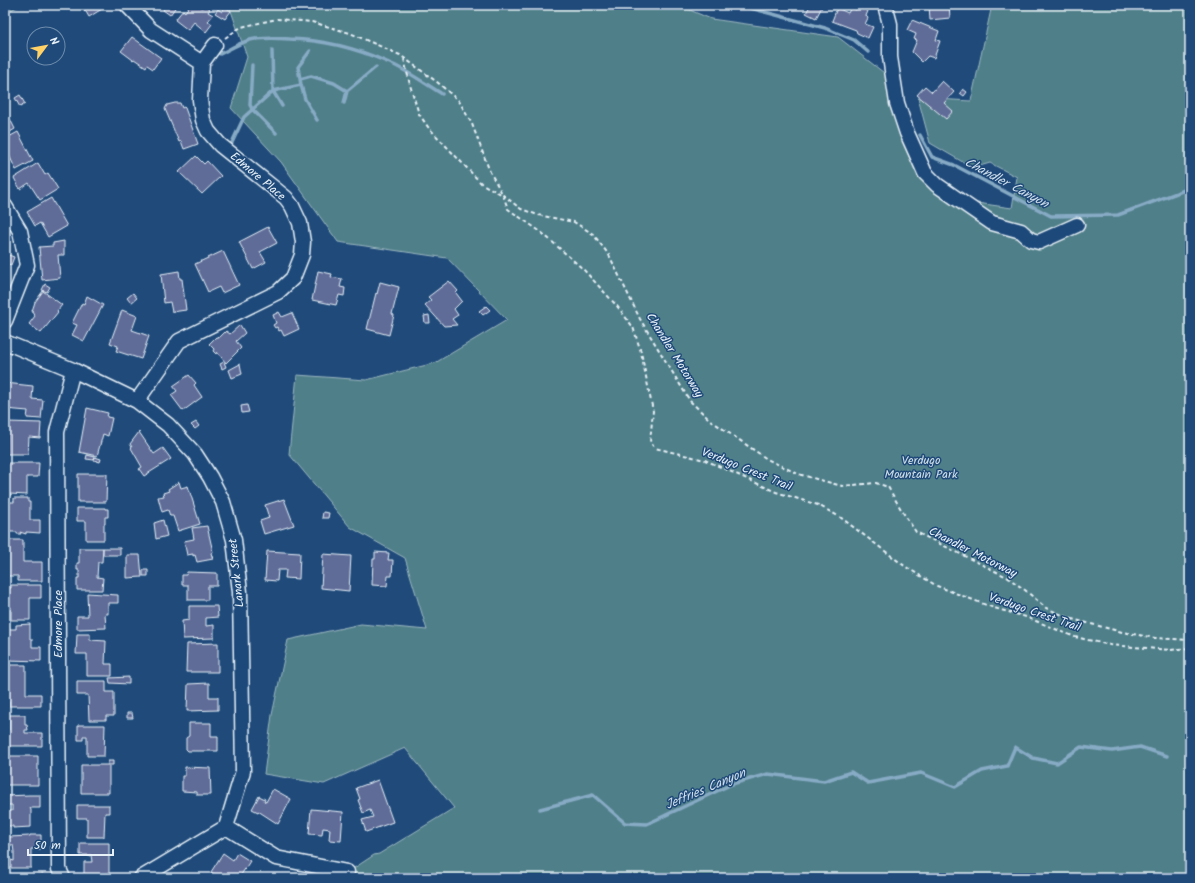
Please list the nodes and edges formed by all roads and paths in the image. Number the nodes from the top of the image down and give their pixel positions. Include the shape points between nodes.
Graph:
1 (127, 5) edge
2 (884, 5) edge
3 (215, 45) joint
4 (404, 58) junction
5 (202, 63) junction
6 (503, 195) junction
7 (5, 206) edge
8 (1077, 225) dead end
9 (5, 321) edge
10 (5, 342) edge
11 (73, 370) junction
12 (137, 401) junction
13 (1190, 640) edge
14 (1190, 648) edge
15 (226, 827) junction
16 (347, 872) dead end
17 (63, 878) edge
18 (141, 878) edge

1 - 5 street via 151,30
2 - 8 street via 890,24 890,57 897,103 925,173 937,185 992,224 1021,231 1031,240 1039,242
3 - 4 path, Chandler Motorway via 241,27 277,19 312,22 350,33
3 - 5 street
4 - 6 path, Chandler Motorway via 438,82 459,101 472,124 490,172
4 - 6 path via 420,114 428,127 482,184
5 - 12 street, Edmore Place via 200,100 203,120 208,131 289,202 300,223 302,255 293,278 278,292 179,341
6 - 13 path, Chandler Motorway via 521,208 538,215 574,222 593,234 609,255 640,318 690,401 710,420 767,459 798,474 842,486 876,483 888,487 916,532 1007,577 1046,608 1066,617 1122,632 1155,638
6 - 14 path, Verdugo Crest Trail via 508,209 541,232 583,269 633,327 653,411 650,442 655,448 705,460 776,492 818,505 840,517 906,567 938,586 994,608 1075,637 1110,645 1170,650
7 - 9 street via 20,231 27,265
10 - 11 street, Lanark Street
11 - 12 street, Lanark Street
11 - 17 street, Edmore Place via 57,432 59,869
12 - 15 street, Lanark Street via 168,425 195,454 223,502 234,540 240,592 243,771
15 - 16 street via 276,858
15 - 18 street

